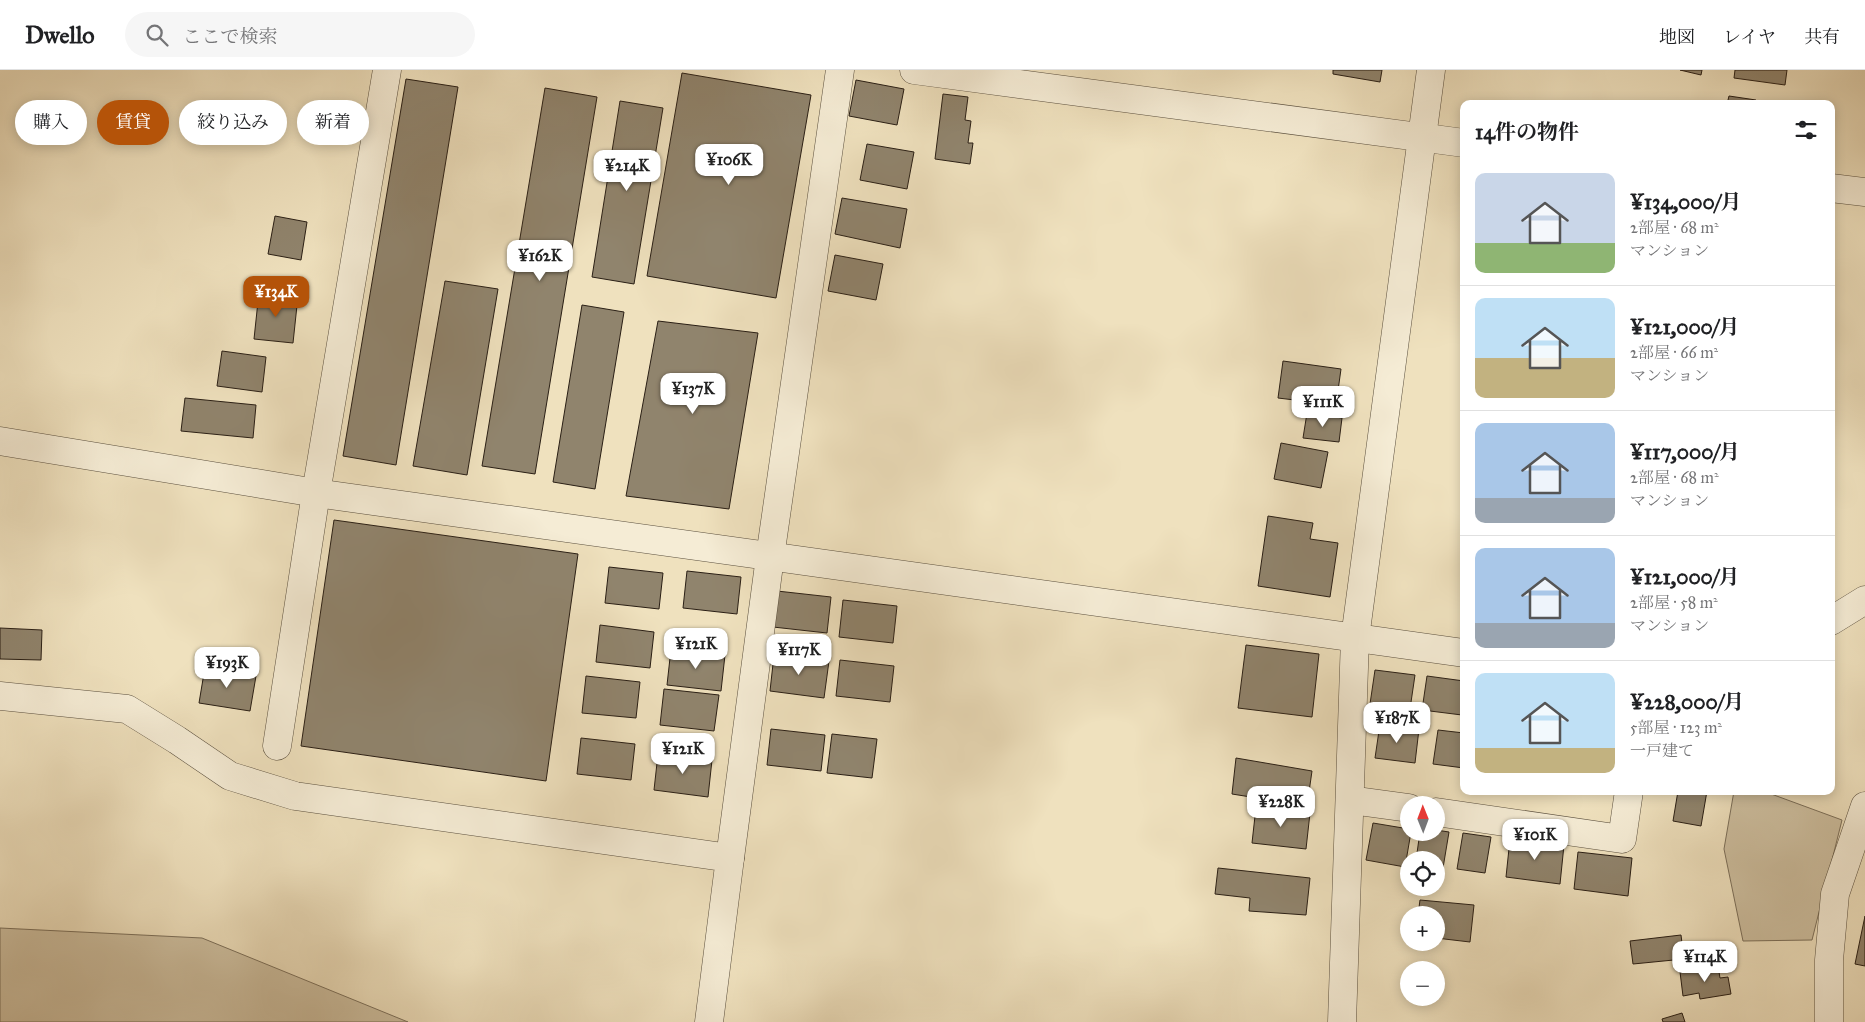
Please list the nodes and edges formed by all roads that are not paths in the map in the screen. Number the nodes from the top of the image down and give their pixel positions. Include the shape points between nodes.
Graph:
1 (387, 70) edge
2 (840, 70) edge
3 (914, 70) edge
4 (1431, 70) edge
5 (1422, 138) junction
6 (1460, 143) edge
7 (1835, 188) edge
8 (1865, 192) edge
9 (0, 441) edge
10 (316, 493) junction
11 (770, 557) junction
12 (1865, 600) edge
13 (1835, 619) edge
14 (1355, 638) junction
15 (1460, 652) edge
16 (0, 696) edge
17 (277, 746) dead end
18 (1628, 795) edge
19 (1350, 800) junction
20 (1865, 806) edge
21 (1400, 807) edge
22 (1445, 813) edge
23 (730, 858) junction
24 (709, 1022) edge
25 (1342, 1022) edge
26 (1829, 1022) edge

1 - 10 street
2 - 11 street
3 - 5 street
4 - 5 street
5 - 6 street
5 - 14 street
7 - 8 street
9 - 10 street
10 - 11 street
10 - 17 street
11 - 14 street
11 - 23 street
12 - 13 street
14 - 15 street
14 - 19 street
16 - 23 street via 127,709 230,776 295,796
18 - 22 street via 1622,839
19 - 21 street
19 - 25 street
20 - 26 street via 1835,894
23 - 24 street

